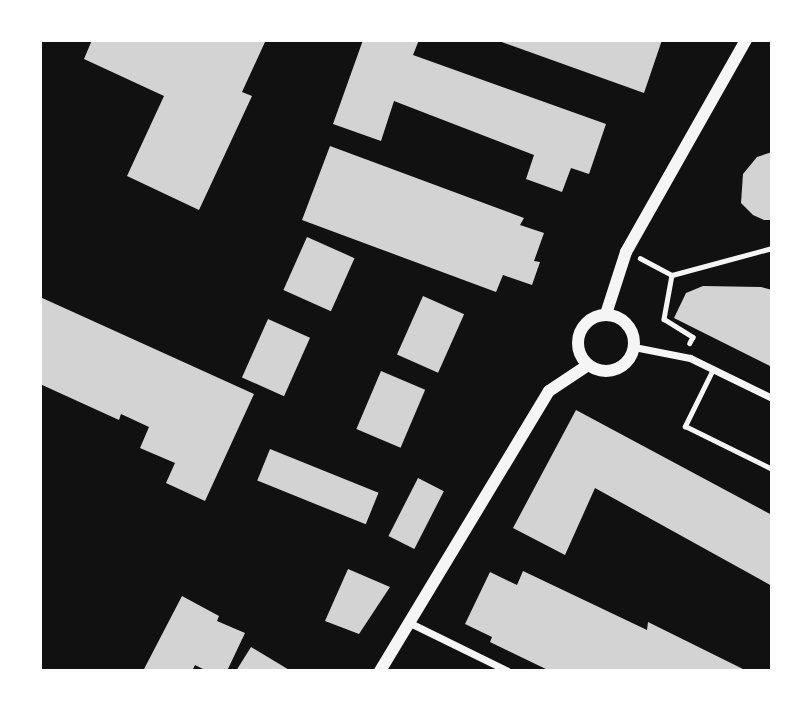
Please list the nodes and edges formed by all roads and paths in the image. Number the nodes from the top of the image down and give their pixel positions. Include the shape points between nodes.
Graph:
1 (746, 40) edge
2 (772, 248) edge
3 (639, 258) dead end
4 (672, 275) junction
5 (606, 314) junction
6 (690, 343) dead end
7 (634, 348) junction
8 (588, 365) junction
9 (713, 369) junction
10 (772, 398) edge
11 (772, 469) edge
12 (408, 622) junction
13 (380, 671) edge
14 (508, 671) edge

1 - 5 street via 626,252
2 - 4 path
3 - 4 path
4 - 6 path via 664,319 693,337
5 - 7 street via 627,324
5 - 8 street via 591,319 580,330 578,345
7 - 8 street via 619,368 603,371
7 - 9 street via 690,358
8 - 12 street via 549,391
9 - 10 street
9 - 11 lane via 685,426
12 - 13 street
12 - 14 street

